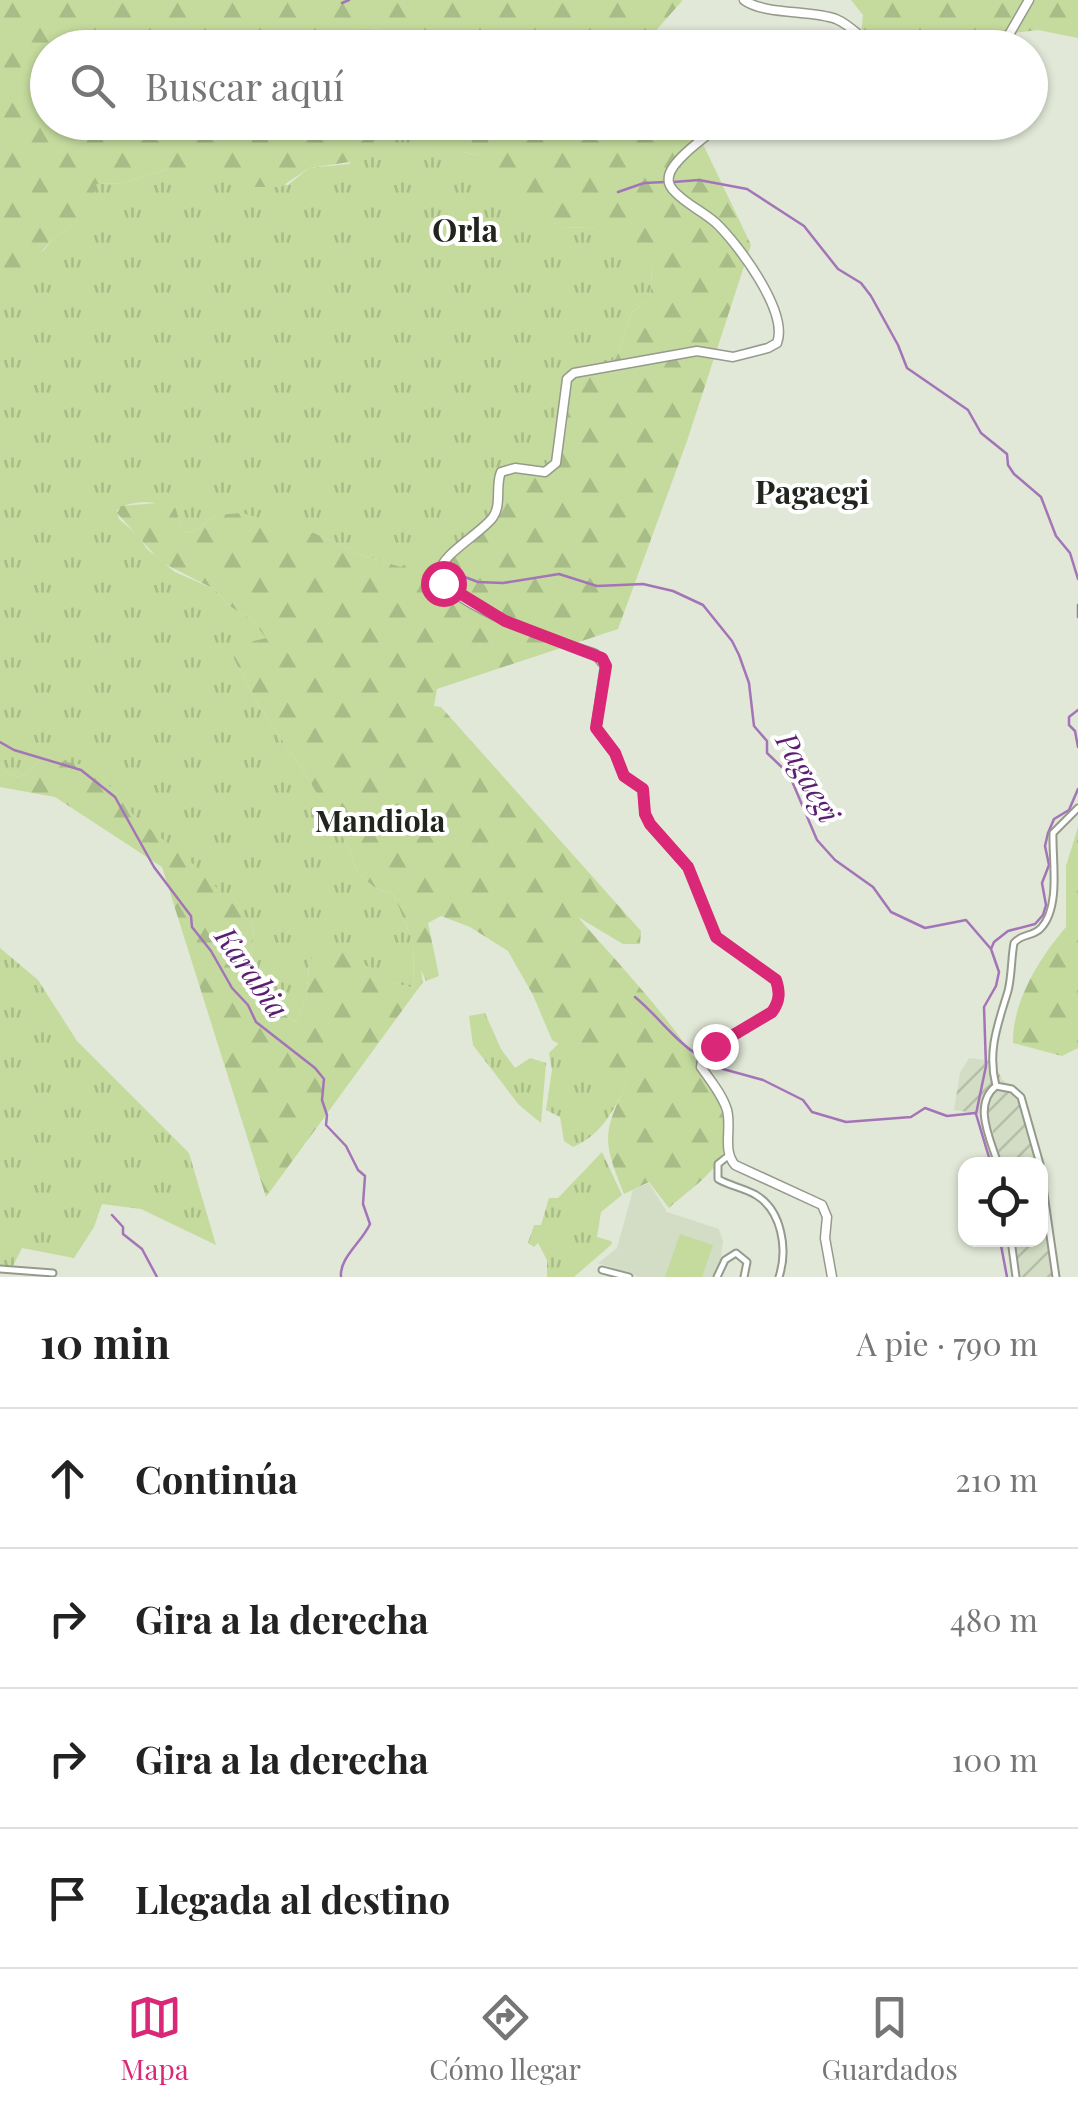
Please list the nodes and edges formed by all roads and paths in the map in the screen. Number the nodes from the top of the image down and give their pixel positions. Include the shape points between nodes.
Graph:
1 (744, 0) edge
2 (1029, 0) edge
3 (852, 30) edge
4 (1012, 30) edge
5 (703, 140) edge
6 (1078, 808) edge
7 (996, 1086) junction
8 (728, 1156) junction
9 (996, 1157) edge
10 (1038, 1157) edge
11 (1048, 1221) edge
12 (1012, 1247) edge
13 (0, 1268) edge
14 (602, 1270) dead end
15 (53, 1273) dead end
16 (629, 1277) edge
17 (717, 1277) edge
18 (744, 1277) edge
19 (779, 1277) edge
20 (832, 1277) edge
21 (1016, 1277) edge
22 (1056, 1277) edge

1 - 3 street via 834,18
2 - 4 street
5 - 8 street via 671,169 670,184 718,226 753,272 780,325 777,343 733,357 697,351 574,373 567,380 556,463 546,472 501,472 494,516 444,562 440,574 459,595 505,621 602,658 598,734 624,776 643,789 645,814 688,867 716,937 776,980 780,991 772,1012 703,1053 701,1067 728,1114
6 - 7 street via 1054,833 1056,873 1045,922 1014,943 991,1056
7 - 9 street via 984,1106
7 - 10 street via 1020,1097
8 - 19 street via 718,1164 718,1179 765,1202 777,1219
8 - 20 street via 735,1166 822,1205
11 - 22 street
12 - 21 street
13 - 15 street
14 - 16 street
17 - 18 street via 736,1253 748,1262

